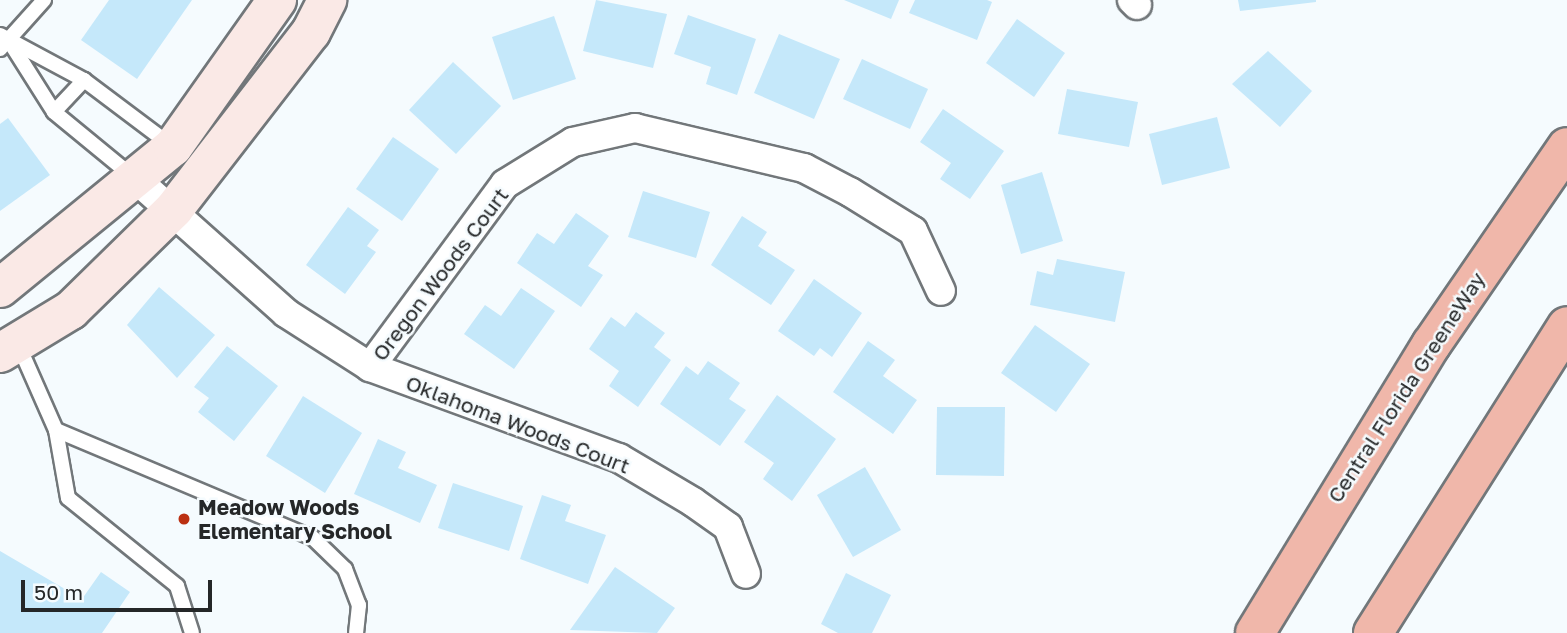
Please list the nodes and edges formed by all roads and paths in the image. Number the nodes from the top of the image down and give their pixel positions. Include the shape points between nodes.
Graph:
1 (44, 0) edge
2 (277, 0) edge
3 (327, 0) edge
4 (4, 42) edge
5 (84, 80) junction
6 (54, 112) junction
7 (1567, 147) edge
8 (173, 148) junction
9 (138, 181) junction
10 (174, 209) junction
11 (0, 288) edge
12 (941, 291) dead end
13 (1567, 326) edge
14 (1567, 337) edge
15 (9, 348) edge
16 (370, 367) junction
17 (55, 430) junction
18 (1332, 501) junction
19 (746, 574) dead end
20 (192, 633) edge
21 (356, 633) edge
22 (1240, 633) edge
23 (1255, 633) edge
24 (1373, 633) edge
25 (1397, 633) edge

1 - 4 lane
2 - 8 street
3 - 10 street via 311,32
4 - 5 lane
4 - 6 lane
5 - 6 lane
5 - 8 lane
6 - 9 lane
7 - 18 highway, Central Florida GreeneWay
8 - 9 street
8 - 10 street
9 - 10 street, Oklahoma Woods Court
9 - 11 street
10 - 15 street via 71,310
10 - 16 street, Oklahoma Woods Court via 286,313
12 - 16 street, Oregon Woods Court via 913,231 850,191 804,168 635,128 573,142 505,184
13 - 24 highway
14 - 25 highway
15 - 17 lane
16 - 19 street, Oklahoma Woods Court via 619,458 728,527
17 - 20 lane via 68,498 177,586
17 - 21 lane via 313,538 345,569 359,605
18 - 22 highway
18 - 23 highway, Central Florida GreeneWay

